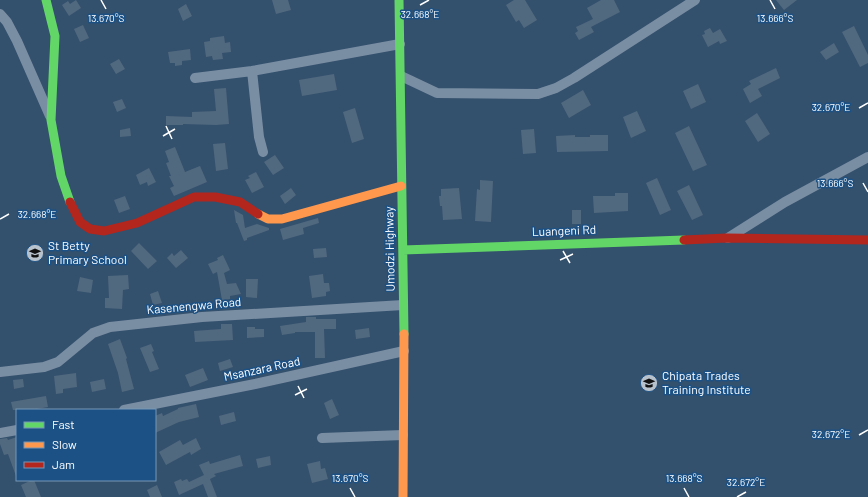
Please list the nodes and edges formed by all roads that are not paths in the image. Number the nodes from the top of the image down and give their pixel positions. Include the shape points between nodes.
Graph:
1 (46, 0) edge
2 (399, 0) edge
3 (695, 0) edge
4 (0, 14) edge
5 (400, 44) junction
6 (252, 71) junction
7 (401, 76) junction
8 (195, 78) dead end
9 (51, 120) junction
10 (263, 152) dead end
11 (868, 157) edge
12 (402, 186) junction
13 (726, 238) junction
14 (868, 240) edge
15 (403, 250) junction
16 (403, 305) junction
17 (404, 351) junction
18 (0, 372) edge
19 (129, 409) edge
20 (16, 430) edge
21 (0, 433) edge
22 (403, 435) junction
23 (322, 438) dead end
24 (403, 497) edge

1 - 9 main road via 55,36
2 - 5 main road, Umodzi Highway
3 - 7 street via 574,78 538,94 437,93
4 - 9 street via 17,41
5 - 6 street
5 - 7 main road, Umodzi Highway
6 - 8 street
6 - 10 street
7 - 12 main road, Umodzi Highway
9 - 12 main road via 61,176 70,202 80,222 104,232 137,223 194,197 215,197 240,202 268,219 282,219
11 - 13 street, Luangeni Rd via 785,202
12 - 15 main road, Umodzi Highway
13 - 14 main road, Luangeni Rd
13 - 15 main road, Luangeni Rd
15 - 16 main road, Umodzi Highway
16 - 17 main road, Umodzi Highway
16 - 18 street, Kasenengwa Road via 202,317 110,327 93,333 58,362 44,367
17 - 19 street, Msanzara Road
17 - 22 main road, Umodzi Highway
20 - 21 street
22 - 23 street
22 - 24 main road, Umodzi Highway

